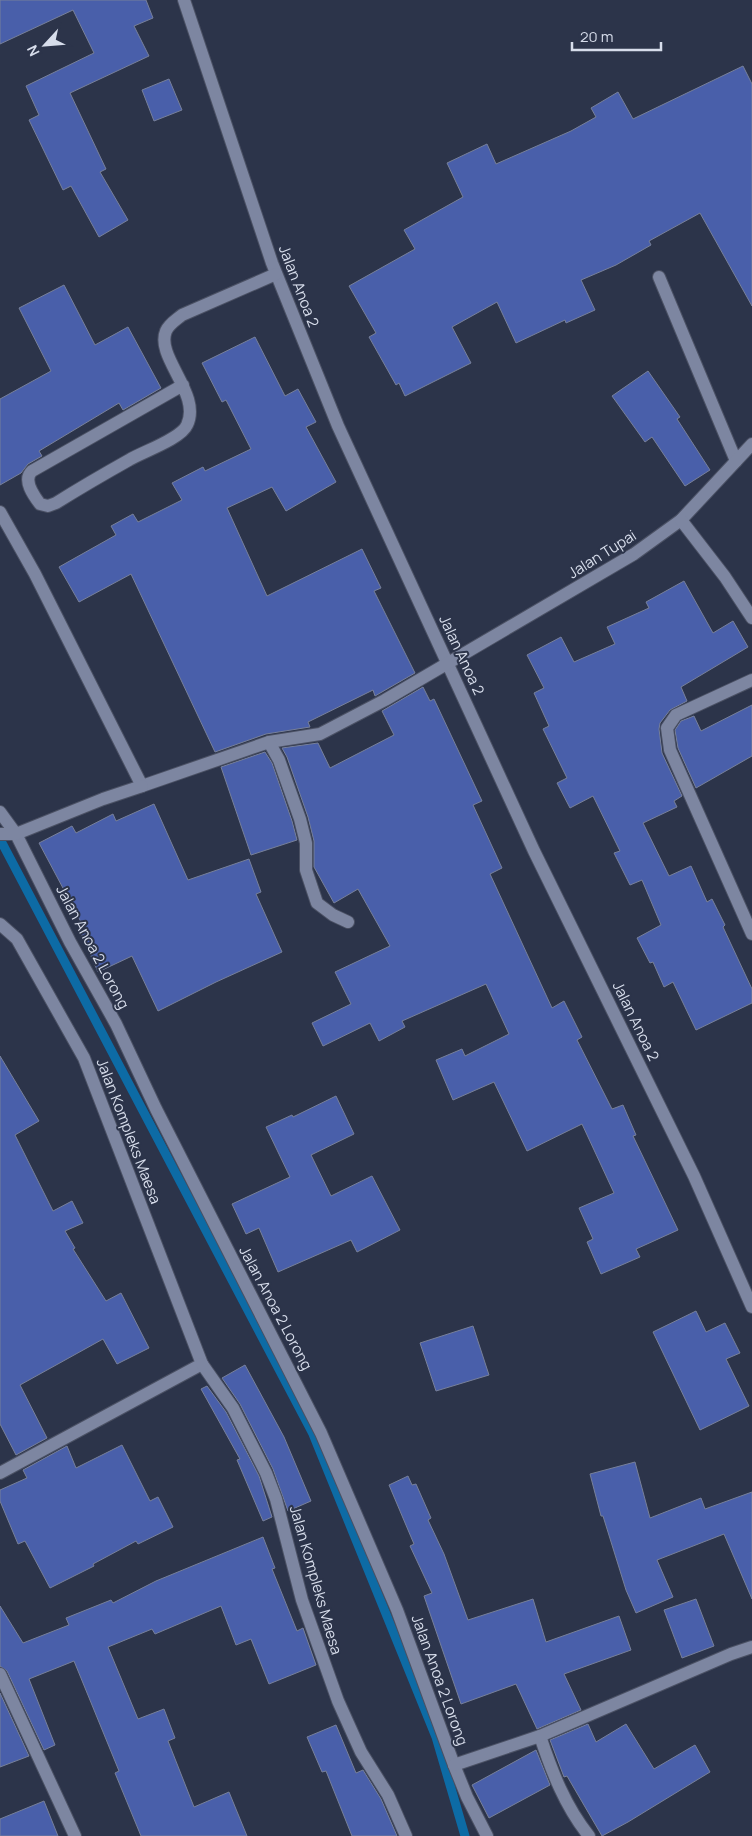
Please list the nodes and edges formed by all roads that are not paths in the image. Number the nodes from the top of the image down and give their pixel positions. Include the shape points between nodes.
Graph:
1 (184, 0) edge
2 (276, 274) junction
3 (659, 277) dead end
4 (183, 385) junction
5 (752, 444) edge
6 (736, 461) junction
7 (0, 512) edge
8 (681, 520) junction
9 (752, 618) edge
10 (449, 664) junction
11 (752, 680) edge
12 (269, 742) junction
13 (142, 786) junction
14 (0, 812) edge
15 (0, 834) edge
16 (16, 834) junction
17 (348, 922) dead end
18 (0, 924) edge
19 (752, 934) edge
20 (752, 1307) edge
21 (202, 1364) junction
22 (0, 1473) edge
23 (752, 1647) edge
24 (0, 1674) edge
25 (540, 1736) junction
26 (454, 1765) junction
27 (75, 1836) edge
28 (406, 1836) edge
29 (487, 1836) edge
30 (589, 1836) edge

1 - 2 street, Jalan Anoa 2
2 - 4 street via 182,315 171,324 164,340
2 - 10 street, Jalan Anoa 2 via 338,426
3 - 6 street
4 - 4 street via 190,406 189,419 176,436 56,503 40,504 28,480 32,471
5 - 6 street, Jalan Tupai
6 - 8 street, Jalan Tupai
7 - 13 street via 35,574
8 - 9 street
8 - 10 street, Jalan Tupai via 634,554
10 - 12 street, Jalan Tupai via 320,734
10 - 20 street, Jalan Anoa 2 via 534,851 694,1176
11 - 19 street via 676,715 667,728 670,750
12 - 13 street, Jalan Tupai
12 - 17 street via 279,760 300,820 306,844 306,870 317,903
13 - 16 street, Jalan Tupai
14 - 16 street, Jalan Anoa 2 Lorong
15 - 16 street
16 - 26 street, Jalan Anoa 2 Lorong via 70,942 116,1024 160,1118 322,1433 397,1610
18 - 21 street, Jalan Kompleks Maesa via 17,939 84,1058
21 - 22 street
21 - 28 street, Jalan Kompleks Maesa via 233,1408 266,1473 276,1499 302,1600 338,1701
23 - 25 street
24 - 27 street
25 - 26 street
25 - 30 street via 553,1776
26 - 29 street, Jalan Anoa 2 Lorong

